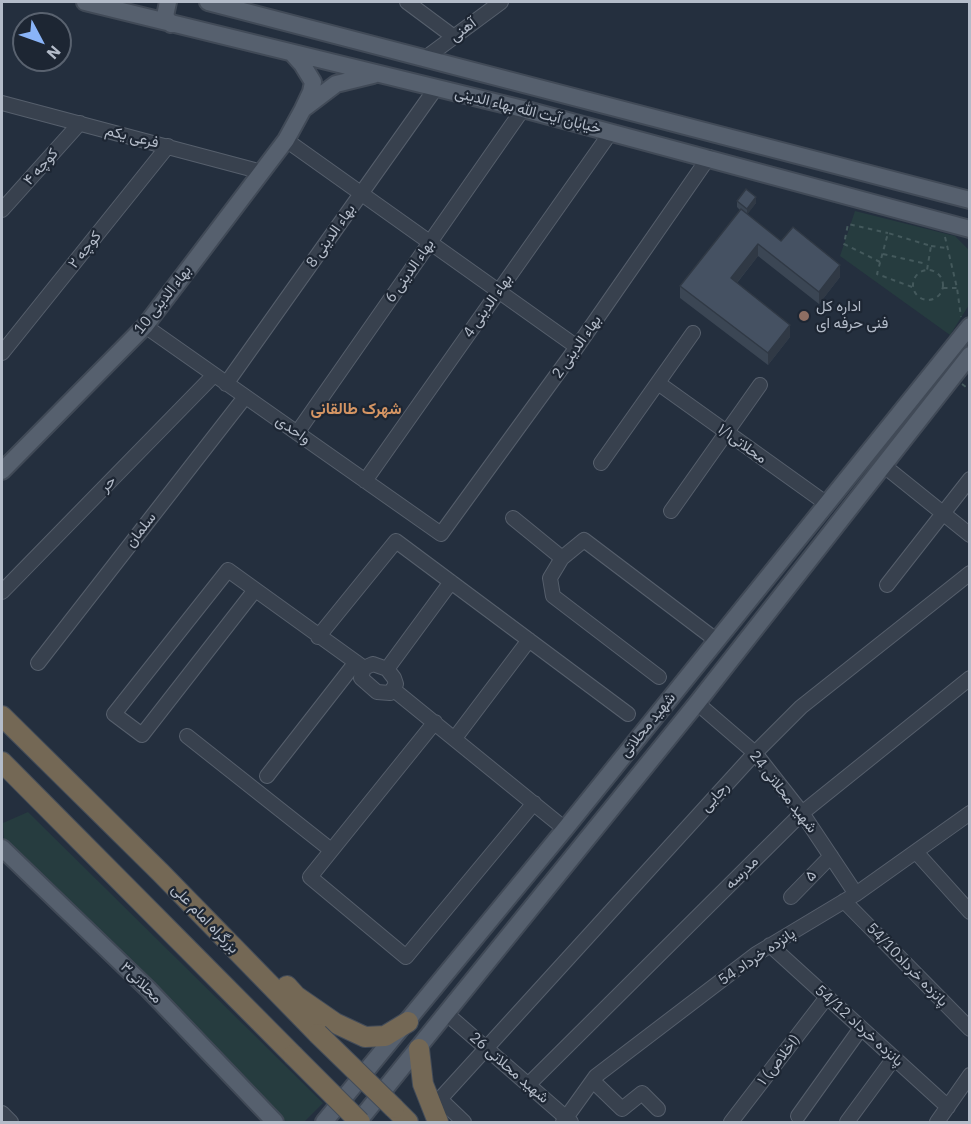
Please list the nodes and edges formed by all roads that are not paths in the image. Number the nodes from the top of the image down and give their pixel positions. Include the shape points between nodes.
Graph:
1 (85, 2) edge
2 (168, 2) edge
3 (208, 2) edge
4 (407, 2) edge
5 (501, 2) edge
6 (113, 5) edge
7 (171, 24) junction
8 (454, 37) junction
9 (292, 53) junction
10 (424, 59) junction
11 (379, 74) junction
12 (436, 88) junction
13 (2, 103) edge
14 (523, 109) junction
15 (303, 110) junction
16 (80, 123) junction
17 (611, 132) junction
18 (285, 140) junction
19 (168, 146) junction
20 (709, 157) junction
21 (262, 172) junction
22 (361, 194) junction
23 (969, 200) edge
24 (2, 210) edge
25 (969, 229) edge
26 (430, 242) junction
27 (498, 291) junction
28 (145, 326) junction
29 (966, 330) edge
30 (693, 333) dead end
31 (577, 347) junction
32 (2, 353) edge
33 (967, 360) edge
34 (214, 375) junction
35 (658, 383) junction
36 (226, 384) junction
37 (760, 385) dead end
38 (245, 397) junction
39 (727, 432) junction
40 (297, 433) junction
41 (601, 463) dead end
42 (883, 465) junction
43 (3, 466) edge
44 (969, 479) edge
45 (365, 481) junction
46 (827, 504) junction
47 (671, 512) dead end
48 (942, 514) junction
49 (513, 518) dead end
50 (441, 534) joint
51 (969, 535) edge
52 (561, 558) junction
53 (969, 573) edge
54 (451, 582) junction
55 (887, 585) dead end
56 (255, 590) junction
57 (2, 592) edge
58 (318, 637) junction
59 (529, 640) junction
60 (716, 640) junction
61 (38, 663) dead end
62 (360, 665) junction
63 (387, 669) junction
64 (659, 677) dead end
65 (969, 678) edge
66 (394, 690) junction
67 (697, 703) junction
68 (628, 714) dead end
69 (2, 716) edge
70 (435, 722) junction
71 (187, 736) dead end
72 (454, 738) junction
73 (755, 753) junction
74 (2, 762) edge
75 (267, 776) dead end
76 (534, 802) junction
77 (802, 813) junction
78 (969, 813) edge
79 (565, 829) junction
80 (2, 848) edge
81 (332, 850) junction
82 (916, 852) junction
83 (831, 856) junction
84 (161, 873) junction
85 (791, 897) dead end
86 (850, 897) junction
87 (969, 912) edge
88 (770, 945) junction
89 (827, 998) junction
90 (448, 1014) junction
91 (408, 1022) junction
92 (861, 1028) junction
93 (969, 1029) edge
94 (486, 1048) junction
95 (419, 1049) junction
96 (894, 1058) junction
97 (969, 1075) edge
98 (593, 1081) junction
99 (528, 1085) junction
100 (948, 1107) junction
101 (658, 1109) dead end
102 (2, 1113) edge
103 (798, 1116) dead end
104 (853, 1120) edge
105 (567, 1121) edge
106 (11, 1122) edge
107 (275, 1122) edge
108 (324, 1122) edge
109 (359, 1122) edge
110 (408, 1122) edge
111 (438, 1122) edge
112 (464, 1122) edge
113 (731, 1122) edge
114 (937, 1122) edge

1 - 6 main road, خیابان آیت الله بهاء الدینی
2 - 7 main road via 165,16
3 - 10 main road, خیابان آیت الله بهاء الدینی
4 - 8 street
5 - 8 street, آهنی
6 - 7 main road, خیابان آیت الله بهاء الدینی
7 - 9 main road, خیابان آیت الله بهاء الدینی
8 - 10 street, آهنی
9 - 11 main road, خیابان آیت الله بهاء الدینی
9 - 15 main road via 313,82
10 - 23 main road, خیابان آیت الله بهاء الدینی
11 - 12 main road, خیابان آیت الله بهاء الدینی
11 - 15 main road via 336,84
12 - 14 main road, خیابان آیت الله بهاء الدینی
12 - 22 street, بهاء الدینی 8
13 - 16 street, فرعی یکم
14 - 17 main road, خیابان آیت الله بهاء الدینی
14 - 26 street, بهاء الدینی 6
15 - 18 main road, بهاء الدینی 10
16 - 19 street, فرعی یکم
16 - 24 street, کوچه ۴
17 - 20 main road, خیابان آیت الله بهاء الدینی
17 - 27 street, بهاء الدینی 4
18 - 21 main road, بهاء الدینی 10
18 - 22 street
19 - 21 street, فرعی یکم
19 - 32 street, کوچه ۲
20 - 25 main road, خیابان آیت الله بهاء الدینی
20 - 31 street, بهاء الدینی 2
21 - 28 main road, بهاء الدینی 10
22 - 26 street
22 - 36 street, بهاء الدینی 8
26 - 27 street
26 - 40 street, بهاء الدینی 6
27 - 31 street
27 - 45 street, بهاء الدینی 4
28 - 34 street, واحدی
28 - 43 main road, بهاء الدینی 10
29 - 46 main road, شهید محلاتی
30 - 35 street
31 - 50 street, بهاء الدینی 2
33 - 42 main road, شهید محلاتی
34 - 36 street, واحدی
34 - 57 street, حر
35 - 39 street, محلاتی۱/۱
35 - 41 street
36 - 38 street, واحدی
37 - 39 street
38 - 40 street, واحدی
38 - 61 street, سلمان
39 - 46 street, محلاتی۱/۱
39 - 47 street
40 - 45 street, واحدی
42 - 48 street
42 - 67 main road, شهید محلاتی
44 - 48 street
45 - 50 street, واحدی
46 - 60 main road, شهید محلاتی
48 - 51 street
48 - 55 street
49 - 52 street
52 - 60 street via 584,540
52 - 64 street via 550,578 553,596
53 - 73 street, رجایی via 801,707
54 - 58 street via 396,541
54 - 59 street
54 - 63 street
56 - 56 street via 142,735 114,714 228,570
56 - 58 street
58 - 62 street
59 - 68 street
59 - 72 street
60 - 79 main road, شهید محلاتی
62 - 63 street
62 - 66 street via 361,678 369,687 385,694
62 - 75 street
63 - 66 street via 396,684
65 - 77 street, مدرسه
66 - 70 street
67 - 73 street, شهید محلاتی 24
67 - 90 main road, شهید محلاتی
69 - 84 highway, بزرگراه امام علی
70 - 72 street
70 - 81 street
71 - 81 street
72 - 76 street
73 - 77 street, شهید محلاتی 24
73 - 94 street, رجایی
74 - 109 highway, bridge
76 - 79 street
76 - 81 street via 406,957 310,877
77 - 83 street, شهید محلاتی 24
77 - 99 street, مدرسه
78 - 82 street, پانزده خرداد 54
79 - 91 main road, شهید محلاتی
80 - 107 main road, محلاتی۳ via 148,989
82 - 86 street, پانزده خرداد 54
82 - 87 street
83 - 85 street, ۵
83 - 86 street, شهید محلاتی 24
84 - 91 highway via 206,900 296,996 335,1023 365,1037 385,1036
84 - 110 highway, بزرگراه امام علی, bridge
86 - 88 street, پانزده خرداد 54
86 - 93 street, پانزده خرداد54/10
88 - 89 street, پانزده خرداد 54/12
88 - 98 street, پانزده خرداد 54
89 - 92 street, پانزده خرداد 54/12
89 - 113 street, ۱ (اخلاص)
90 - 94 street, شهید محلاتی 26
90 - 95 main road, شهید محلاتی
91 - 108 main road, شهید محلاتی
92 - 96 street, پانزده خرداد 54/12
92 - 103 street
94 - 99 street, شهید محلاتی 26
94 - 112 street, رجایی via 440,1099
95 - 109 main road, شهید محلاتی
95 - 111 highway via 423,1084
96 - 100 street, پانزده خرداد 54/12
96 - 104 street
97 - 100 street
98 - 101 street via 622,1109 642,1093
98 - 105 street, پانزده خرداد 54
99 - 105 street, شهید محلاتی 26
100 - 114 street
102 - 106 street

